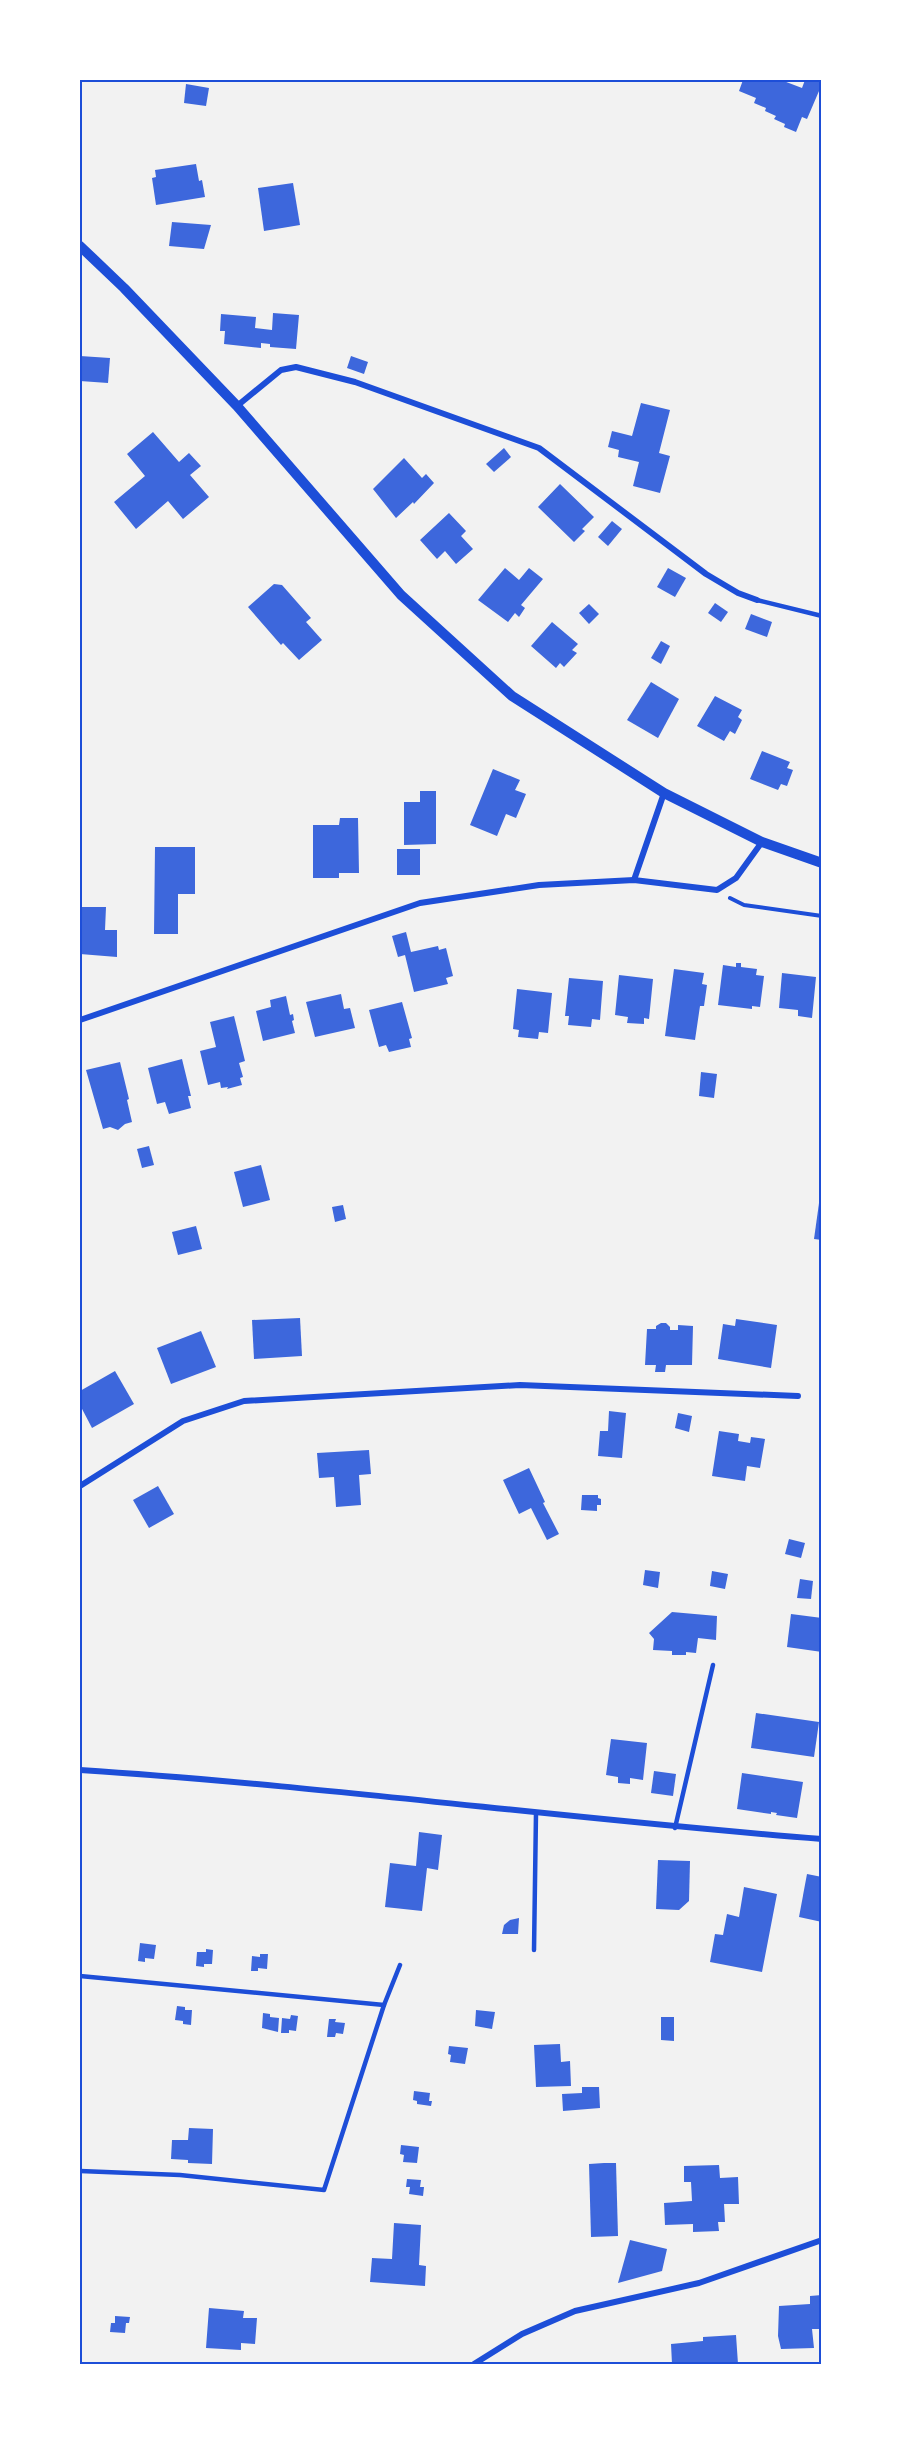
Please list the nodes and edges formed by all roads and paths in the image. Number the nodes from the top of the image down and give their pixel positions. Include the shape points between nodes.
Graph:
1 (80, 246) edge
2 (237, 406) junction
3 (756, 600) joint
4 (822, 616) edge
5 (664, 793) junction
6 (762, 842) junction
7 (822, 863) edge
8 (634, 880) junction
9 (717, 890) junction
10 (822, 916) edge
11 (80, 1020) edge
12 (798, 1396) dead end
13 (80, 1486) edge
14 (713, 1665) dead end
15 (80, 1770) edge
16 (536, 1813) junction
17 (675, 1827) junction
18 (822, 1839) edge
19 (534, 1950) dead end
20 (400, 1965) dead end
21 (80, 1976) edge
22 (384, 2005) junction
23 (80, 2170) edge
24 (822, 2240) edge
25 (474, 2364) edge

1 - 2 street
2 - 3 street via 281,370 296,367 355,382 539,448 706,574
2 - 5 street via 401,596 512,696
3 - 4 lane
5 - 6 street
5 - 8 street
6 - 7 street
6 - 9 street via 736,878
8 - 9 street
8 - 11 street via 538,885 420,903
9 - 10 path via 744,905
12 - 13 street via 520,1385 244,1401 183,1421
14 - 17 lane
15 - 16 street
16 - 17 street
16 - 19 lane
17 - 18 street
20 - 22 lane
21 - 22 lane
22 - 23 lane via 324,2190 180,2175
24 - 25 street via 699,2283 575,2311 522,2334

